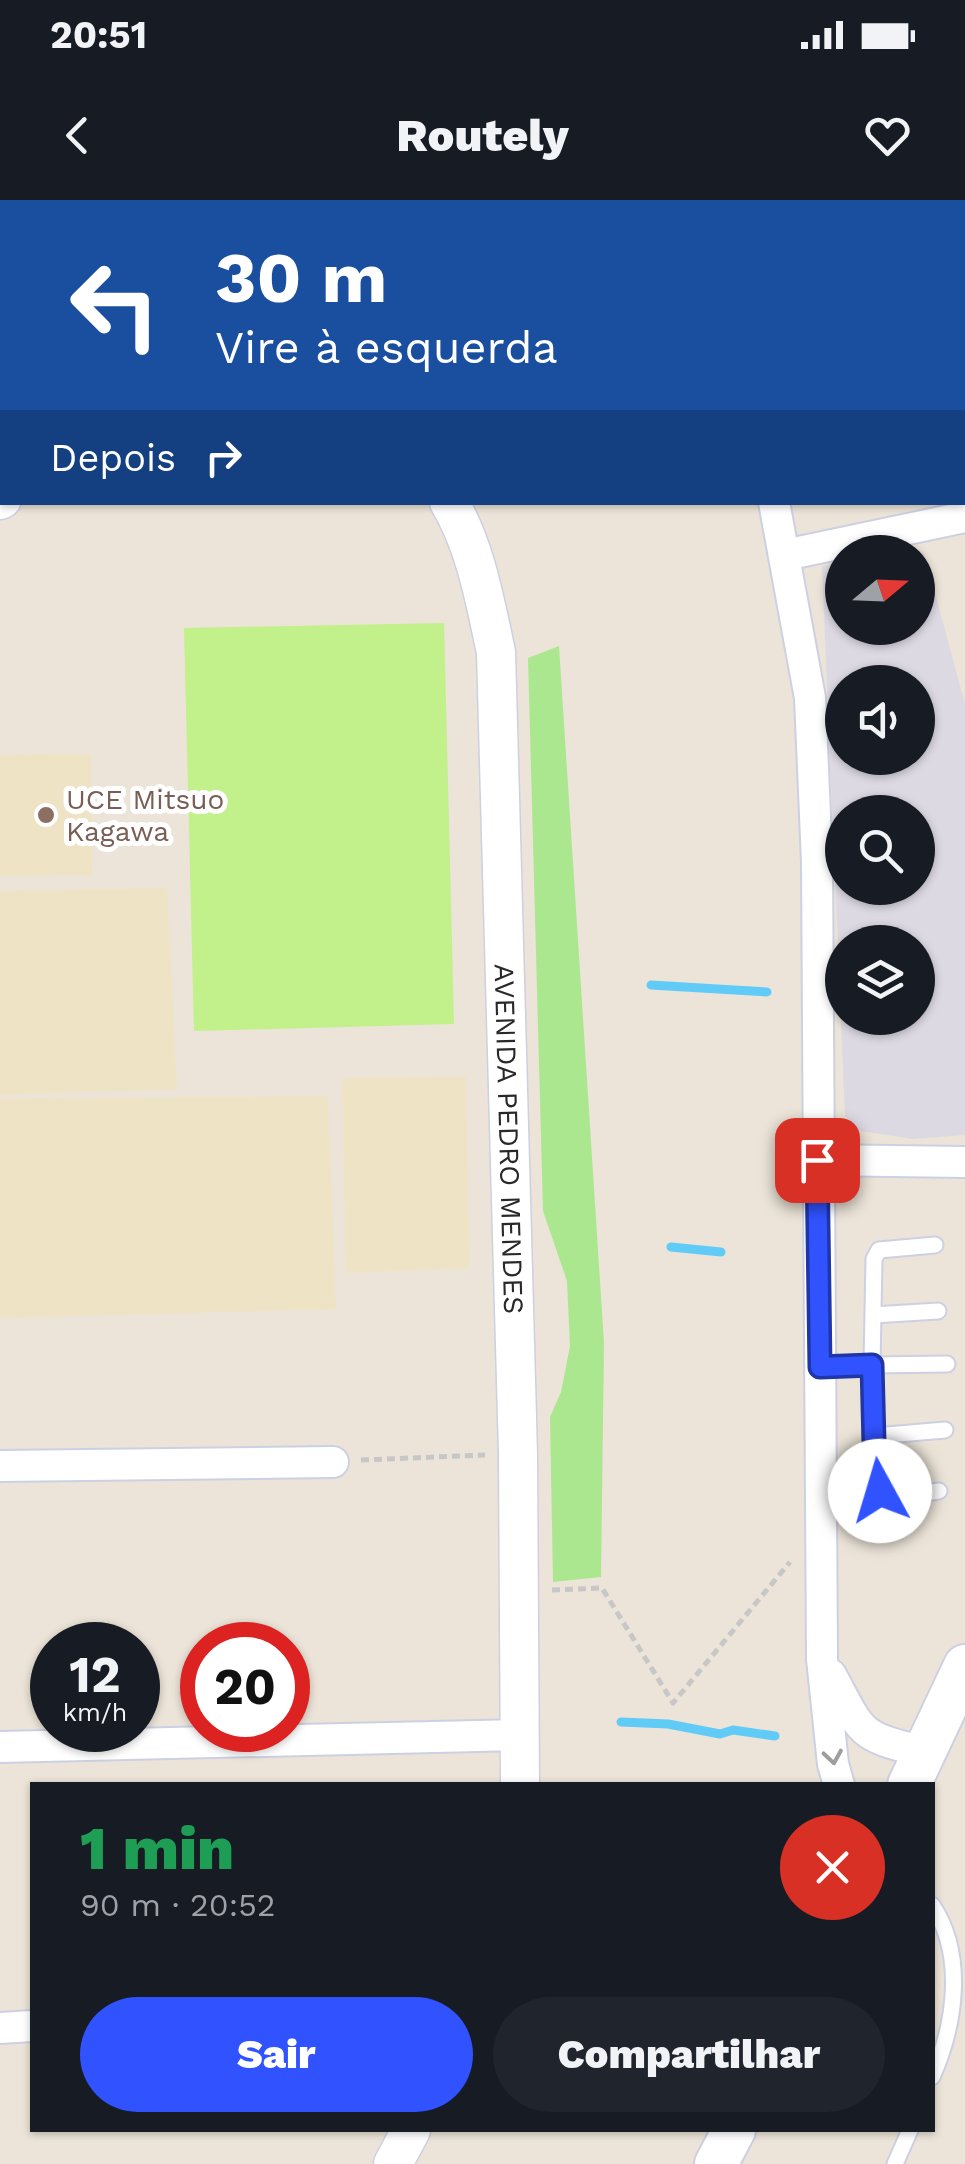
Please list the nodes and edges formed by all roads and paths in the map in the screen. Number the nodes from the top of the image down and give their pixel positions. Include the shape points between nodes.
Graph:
1 (451, 505) edge
2 (775, 505) edge
3 (965, 518) edge
4 (785, 555) junction
5 (817, 1160) junction
6 (965, 1162) edge
7 (935, 1246) dead end
8 (938, 1311) dead end
9 (874, 1315) junction
10 (947, 1364) dead end
11 (872, 1365) junction
12 (820, 1367) junction
13 (946, 1430) dead end
14 (875, 1436) junction
15 (518, 1454) junction
16 (333, 1462) joint
17 (0, 1466) edge
18 (939, 1491) dead end
19 (821, 1519) junction
20 (518, 1591) junction
21 (822, 1660) junction
22 (961, 1686) edge
23 (519, 1735) junction
24 (0, 1747) edge
25 (917, 1769) edge
26 (520, 1782) edge
27 (838, 1782) edge
28 (935, 1909) edge
29 (30, 2026) edge
30 (0, 2028) edge
31 (935, 2069) edge
32 (409, 2132) edge
33 (733, 2132) edge
34 (909, 2132) edge
35 (393, 2164) edge
36 (716, 2164) edge
37 (895, 2164) edge

1 - 15 street, AVENIDA PEDRO MENDES via 496,652
2 - 4 street
3 - 4 street
4 - 5 street via 811,716
5 - 6 street
5 - 12 street
7 - 9 lane via 879,1250
8 - 9 lane
9 - 11 lane
10 - 11 lane
11 - 12 lane
11 - 14 lane
12 - 19 street
13 - 14 lane
14 - 18 lane via 880,1491
15 - 16 path
15 - 20 street, AVENIDA PEDRO MENDES
16 - 17 street
19 - 20 path via 673,1704 602,1588
19 - 21 street
20 - 23 street, AVENIDA PEDRO MENDES
21 - 25 street via 858,1725
21 -> 27 street
22 - 25 main road
23 - 24 street
23 - 26 street, AVENIDA PEDRO MENDES
28 - 31 lane via 956,1948 954,2015
29 - 30 street
32 - 35 street
33 - 36 main road
34 - 37 lane

